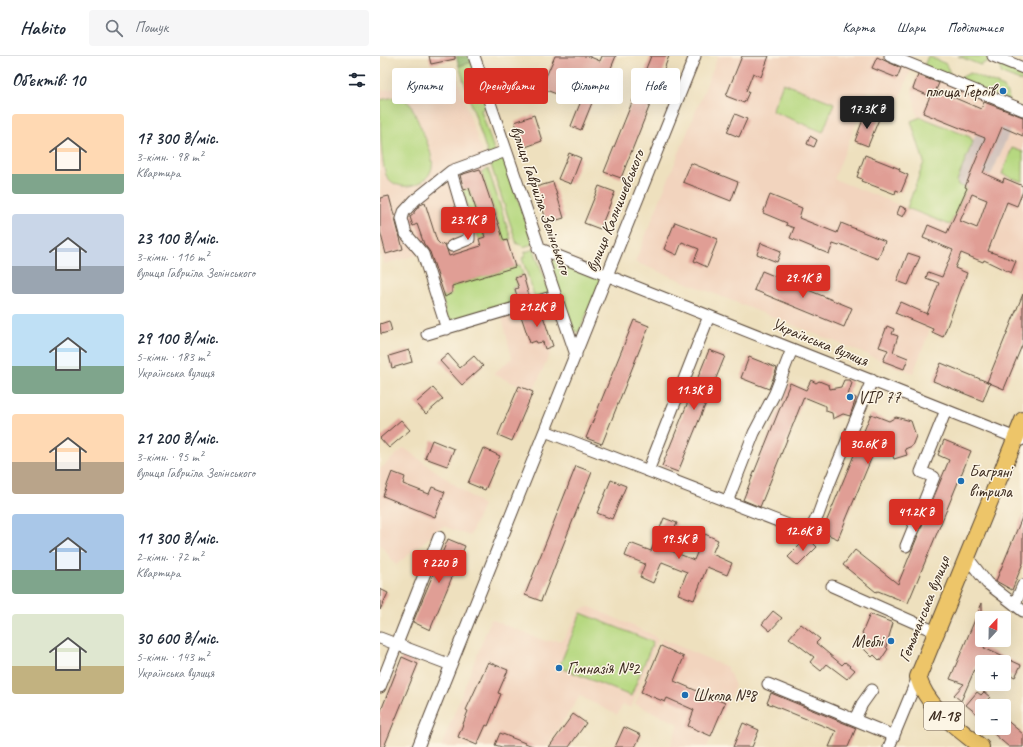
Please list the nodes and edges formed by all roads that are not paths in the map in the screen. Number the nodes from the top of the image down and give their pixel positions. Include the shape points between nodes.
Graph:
1 (474, 56) edge
2 (695, 56) edge
3 (890, 56) edge
4 (993, 56) edge
5 (1023, 68) edge
6 (1023, 110) edge
7 (506, 151) junction
8 (451, 171) junction
9 (452, 246) dead end
10 (538, 248) junction
11 (607, 276) junction
12 (555, 296) junction
13 (709, 316) junction
14 (447, 329) junction
15 (427, 334) dead end
16 (792, 349) junction
17 (576, 355) junction
18 (872, 380) junction
19 (946, 410) junction
20 (1023, 420) edge
21 (545, 431) junction
22 (1019, 439) edge
23 (648, 471) junction
24 (727, 502) junction
25 (439, 538) dead end
26 (906, 546) dead end
27 (966, 556) junction
28 (1023, 585) edge
29 (832, 586) dead end
30 (1019, 608) edge
31 (936, 632) junction
32 (380, 638) edge
33 (398, 644) junction
34 (451, 665) junction
35 (918, 677) junction
36 (768, 684) dead end
37 (380, 687) edge
38 (872, 690) dead end
39 (855, 719) junction
40 (894, 736) junction
41 (418, 747) edge
42 (889, 747) edge
43 (980, 747) edge

1 - 7 street, вулиця Гавриїла Зелінського
2 - 11 street, вулиця Калнишевського
3 - 6 street
4 - 5 street
7 - 8 street
7 - 10 street, вулиця Гавриїла Зелінського
8 - 9 street via 469,233 469,239
8 - 14 street via 415,200 404,212 402,219 406,234 423,254
10 - 11 street, Українська вулиця
10 - 12 street, вулиця Гавриїла Зелінського
11 - 13 street, Українська вулиця
11 - 17 street, вулиця Калнишевського
12 - 14 street
12 - 17 street, вулиця Гавриїла Зелінського
13 - 16 street, Українська вулиця
13 - 23 street
14 - 15 street
16 - 18 street, Українська вулиця
16 - 24 street via 775,392 754,433
17 - 21 street, вулиця Калнишевського
18 - 19 street, Українська вулиця
18 - 24 street via 809,533
19 - 22 street, Українська вулиця
19 - 26 street via 921,472 934,477
20 - 22 highway, Гетьманська вулиця
21 - 23 street
21 - 34 street, вулиця Калнишевського
22 - 27 highway, Гетьманська вулиця
23 - 24 street
25 - 33 street
27 - 30 street via 987,583
27 - 31 highway, Гетьманська вулиця
28 - 30 street
29 - 31 street via 911,626
31 - 35 highway, Гетьманська вулиця
32 - 33 street
33 - 34 street
33 - 37 street
34 - 41 street, вулиця Калнишевського
35 - 40 street, Гетьманська вулиця
35 - 43 highway, М-18 via 921,688 938,710
36 - 39 street
38 - 39 street
39 - 40 street
40 - 42 street, Гетьманська вулиця

